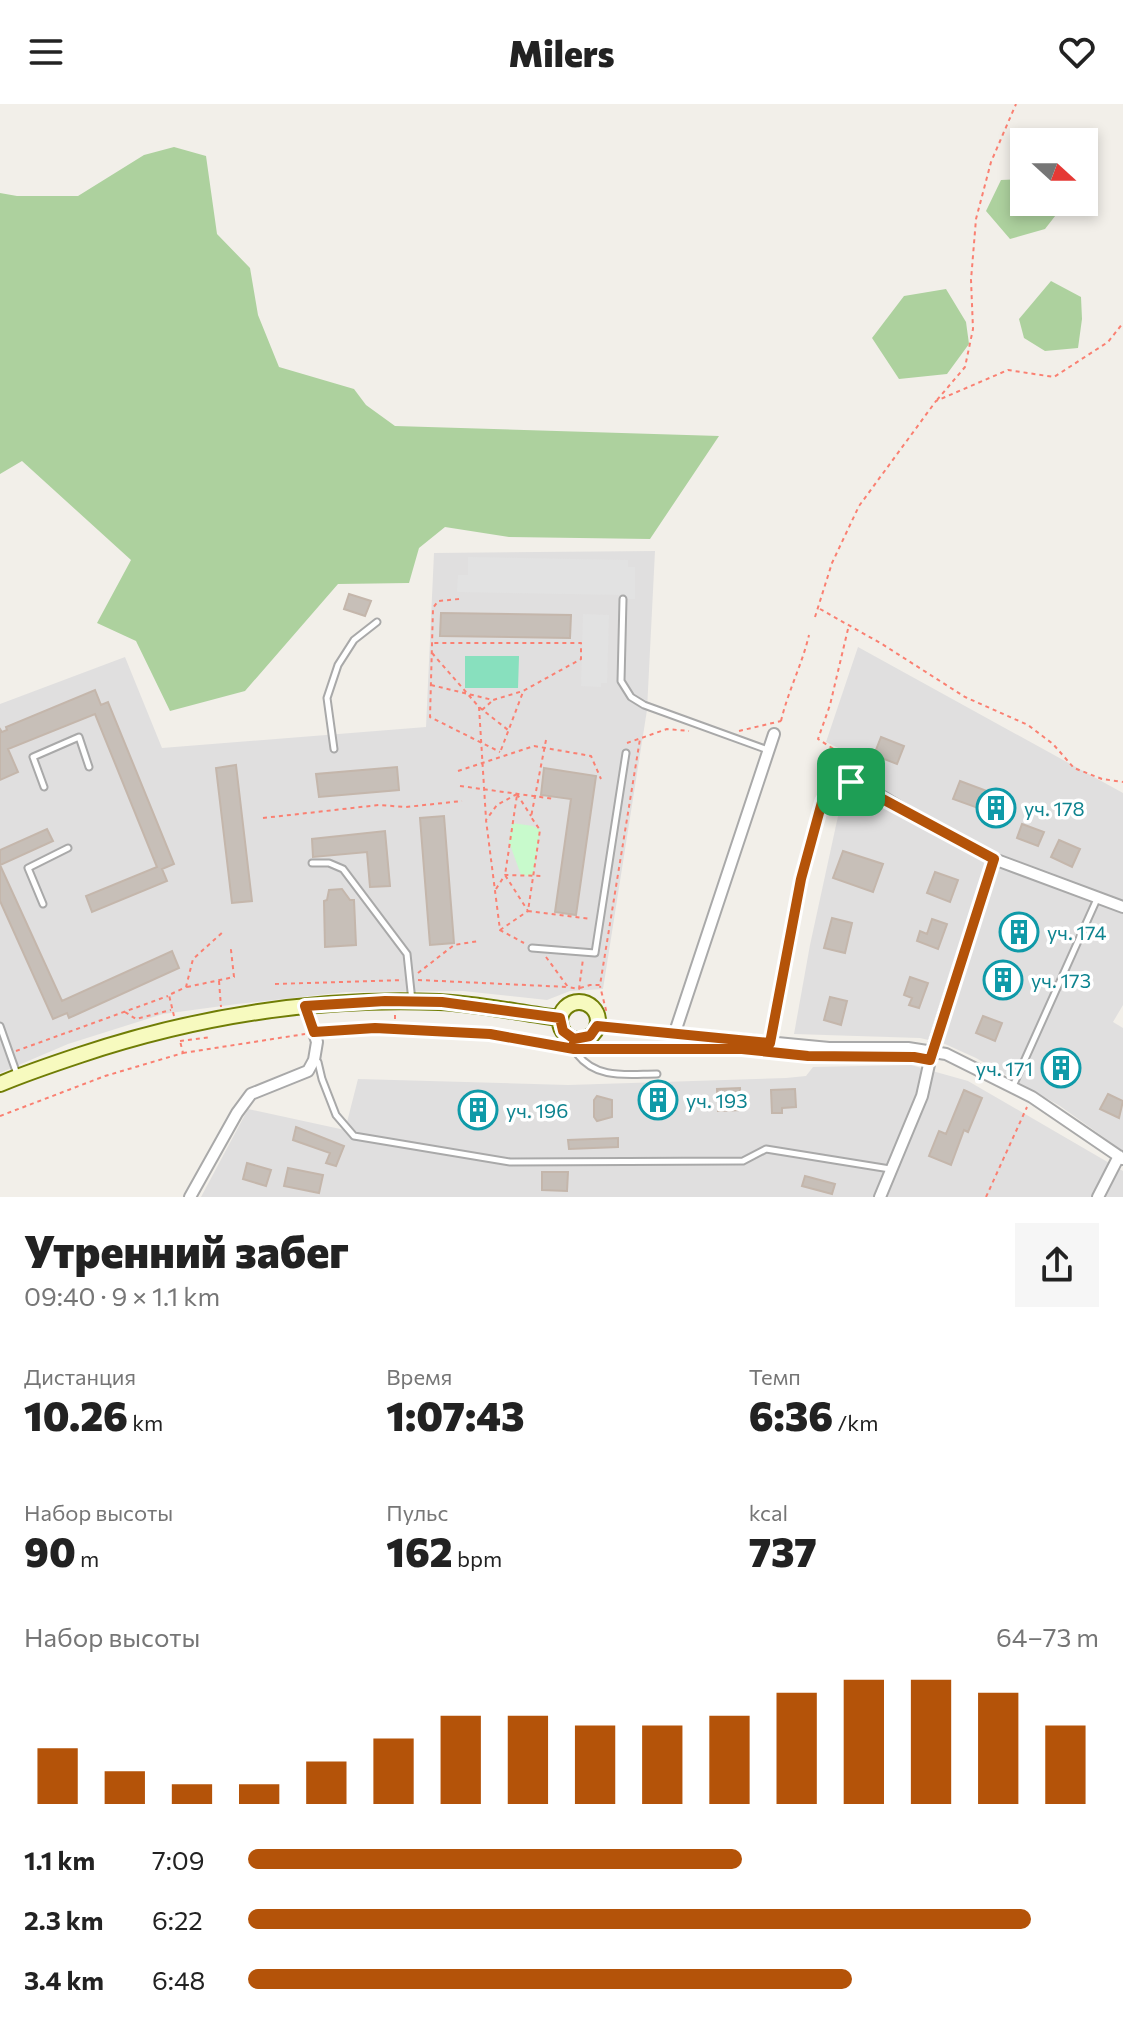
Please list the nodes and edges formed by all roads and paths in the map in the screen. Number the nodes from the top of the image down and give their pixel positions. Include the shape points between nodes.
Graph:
1 (1016, 104) edge
2 (1123, 323) edge
3 (936, 401) junction
4 (459, 599) dead end
5 (623, 599) dead end
6 (819, 608) junction
7 (815, 617) dead end
8 (377, 622) dead end
9 (848, 627) junction
10 (809, 635) dead end
11 (432, 643) junction
12 (432, 652) junction
13 (431, 685) junction
14 (523, 691) junction
15 (468, 694) junction
16 (493, 700) junction
17 (480, 710) junction
18 (508, 730) junction
19 (774, 734) joint
20 (640, 739) dead end
21 (546, 740) dead end
22 (482, 743) junction
23 (544, 748) junction
24 (334, 749) dead end
25 (769, 751) junction
26 (626, 753) dead end
27 (501, 754) junction
28 (483, 761) junction
29 (89, 767) dead end
30 (458, 771) dead end
31 (601, 779) dead end
32 (851, 782) junction
33 (1123, 782) edge
34 (460, 786) dead end
35 (44, 787) dead end
36 (484, 789) junction
37 (517, 794) junction
38 (535, 796) junction
39 (555, 799) dead end
40 (462, 801) dead end
41 (531, 817) junction
42 (263, 818) dead end
43 (486, 820) junction
44 (68, 848) dead end
45 (994, 859) junction
46 (312, 863) dead end
47 (505, 875) junction
48 (533, 876) junction
49 (544, 876) dead end
50 (495, 890) junction
51 (1098, 898) junction
52 (43, 904) dead end
53 (1123, 907) edge
54 (528, 911) junction
55 (600, 921) junction
56 (500, 930) junction
57 (479, 941) dead end
58 (532, 948) junction
59 (228, 951) dead end
60 (584, 952) junction
61 (410, 979) junction
62 (219, 980) junction
63 (275, 984) dead end
64 (600, 985) junction
65 (186, 987) dead end
66 (568, 987) junction
67 (579, 989) junction
68 (169, 995) dead end
69 (412, 1002) junction
70 (305, 1006) junction
71 (172, 1010) dead end
72 (124, 1011) junction
73 (221, 1017) junction
74 (560, 1018) junction
75 (597, 1020) junction
76 (0, 1026) edge
77 (314, 1032) junction
78 (675, 1032) junction
79 (211, 1037) dead end
80 (180, 1041) dead end
81 (770, 1043) junction
82 (574, 1044) junction
83 (728, 1049) dead end
84 (932, 1051) junction
85 (183, 1053) dead end
86 (10, 1054) junction
87 (314, 1060) junction
88 (657, 1074) dead end
89 (18, 1076) junction
90 (0, 1084) edge
91 (1013, 1086) junction
92 (1032, 1097) junction
93 (1121, 1157) edge
94 (891, 1169) junction
95 (190, 1197) edge
96 (880, 1197) edge
97 (986, 1197) edge
98 (1098, 1197) edge

1 - 3 path via 991,162 976,219 973,329 965,367
2 - 3 path via 1108,342 1054,377 1008,370
3 - 6 path via 859,506 832,563
4 - 11 path via 438,601 433,608
5 - 25 lane via 621,681 631,697
6 - 7 path
6 - 9 path
8 - 24 lane via 354,640 334,676 327,698
9 - 32 path via 818,739 866,770
9 - 33 path via 965,697 1028,725 1074,768
10 - 19 path
11 - 12 path
11 - 14 path via 581,643 581,659
12 - 13 path
12 - 15 path
13 - 15 path
13 - 22 path via 430,717
14 - 16 path
14 - 18 path
15 - 16 path
15 - 17 path
16 - 17 path
17 - 18 path
17 - 22 path
18 - 27 path
19 - 25 street
20 - 64 path
21 - 23 path
22 - 27 path
22 - 28 path
23 - 27 path
23 - 31 path via 591,756
23 - 38 path
25 - 78 street
26 - 55 lane
27 - 28 path
28 - 30 path
28 - 36 path
29 - 35 lane via 79,737 33,757
32 - 45 street
32 - 81 street via 834,781 822,802 801,879
34 - 36 path
36 - 37 path
36 - 43 path
37 - 38 path
37 - 41 path
37 - 43 path via 497,805
37 - 47 path
38 - 39 path
38 - 41 path
40 - 42 path
41 - 48 path via 540,830
43 - 50 path
44 - 52 lane via 28,868
45 - 51 street
45 - 84 street
46 - 61 lane via 343,869 407,954
47 - 48 path
47 - 50 path
47 - 54 path
48 - 49 path
48 - 54 path
50 - 56 path
51 - 53 street
51 - 91 lane
54 - 55 path
54 - 56 path
55 - 60 lane via 595,953
56 - 58 path
57 - 61 path via 454,945
58 - 60 lane
58 - 66 path via 544,955
59 - 62 path via 234,977
60 - 67 path
61 - 63 path
61 - 66 path
61 - 69 lane
62 - 65 path
62 - 73 path
64 - 67 path
64 - 75 path via 606,1010
66 - 67 path
68 - 72 path
69 - 70 street
69 - 74 street
70 - 73 street
70 - 77 street
71 - 72 path via 136,1019
72 - 86 path
73 - 89 street via 133,1038
74 - 75 street via 569,1004 577,1002 592,1008
74 - 82 street
75 - 78 street
75 - 82 street via 590,1036
76 - 86 lane
77 - 82 path via 375,1028
77 - 85 path
77 - 87 street
78 - 81 street
79 - 80 path
81 - 84 street
82 - 83 path
82 - 88 lane via 588,1066 605,1074
84 - 91 street
84 - 94 street via 922,1096
86 - 89 lane
87 - 94 lane via 336,1115 354,1136 426,1150 510,1162 743,1161 766,1149
87 - 95 street via 308,1071 251,1094
89 - 90 street
91 - 92 street
92 - 93 street
92 - 97 path
93 - 98 street
94 - 96 street

